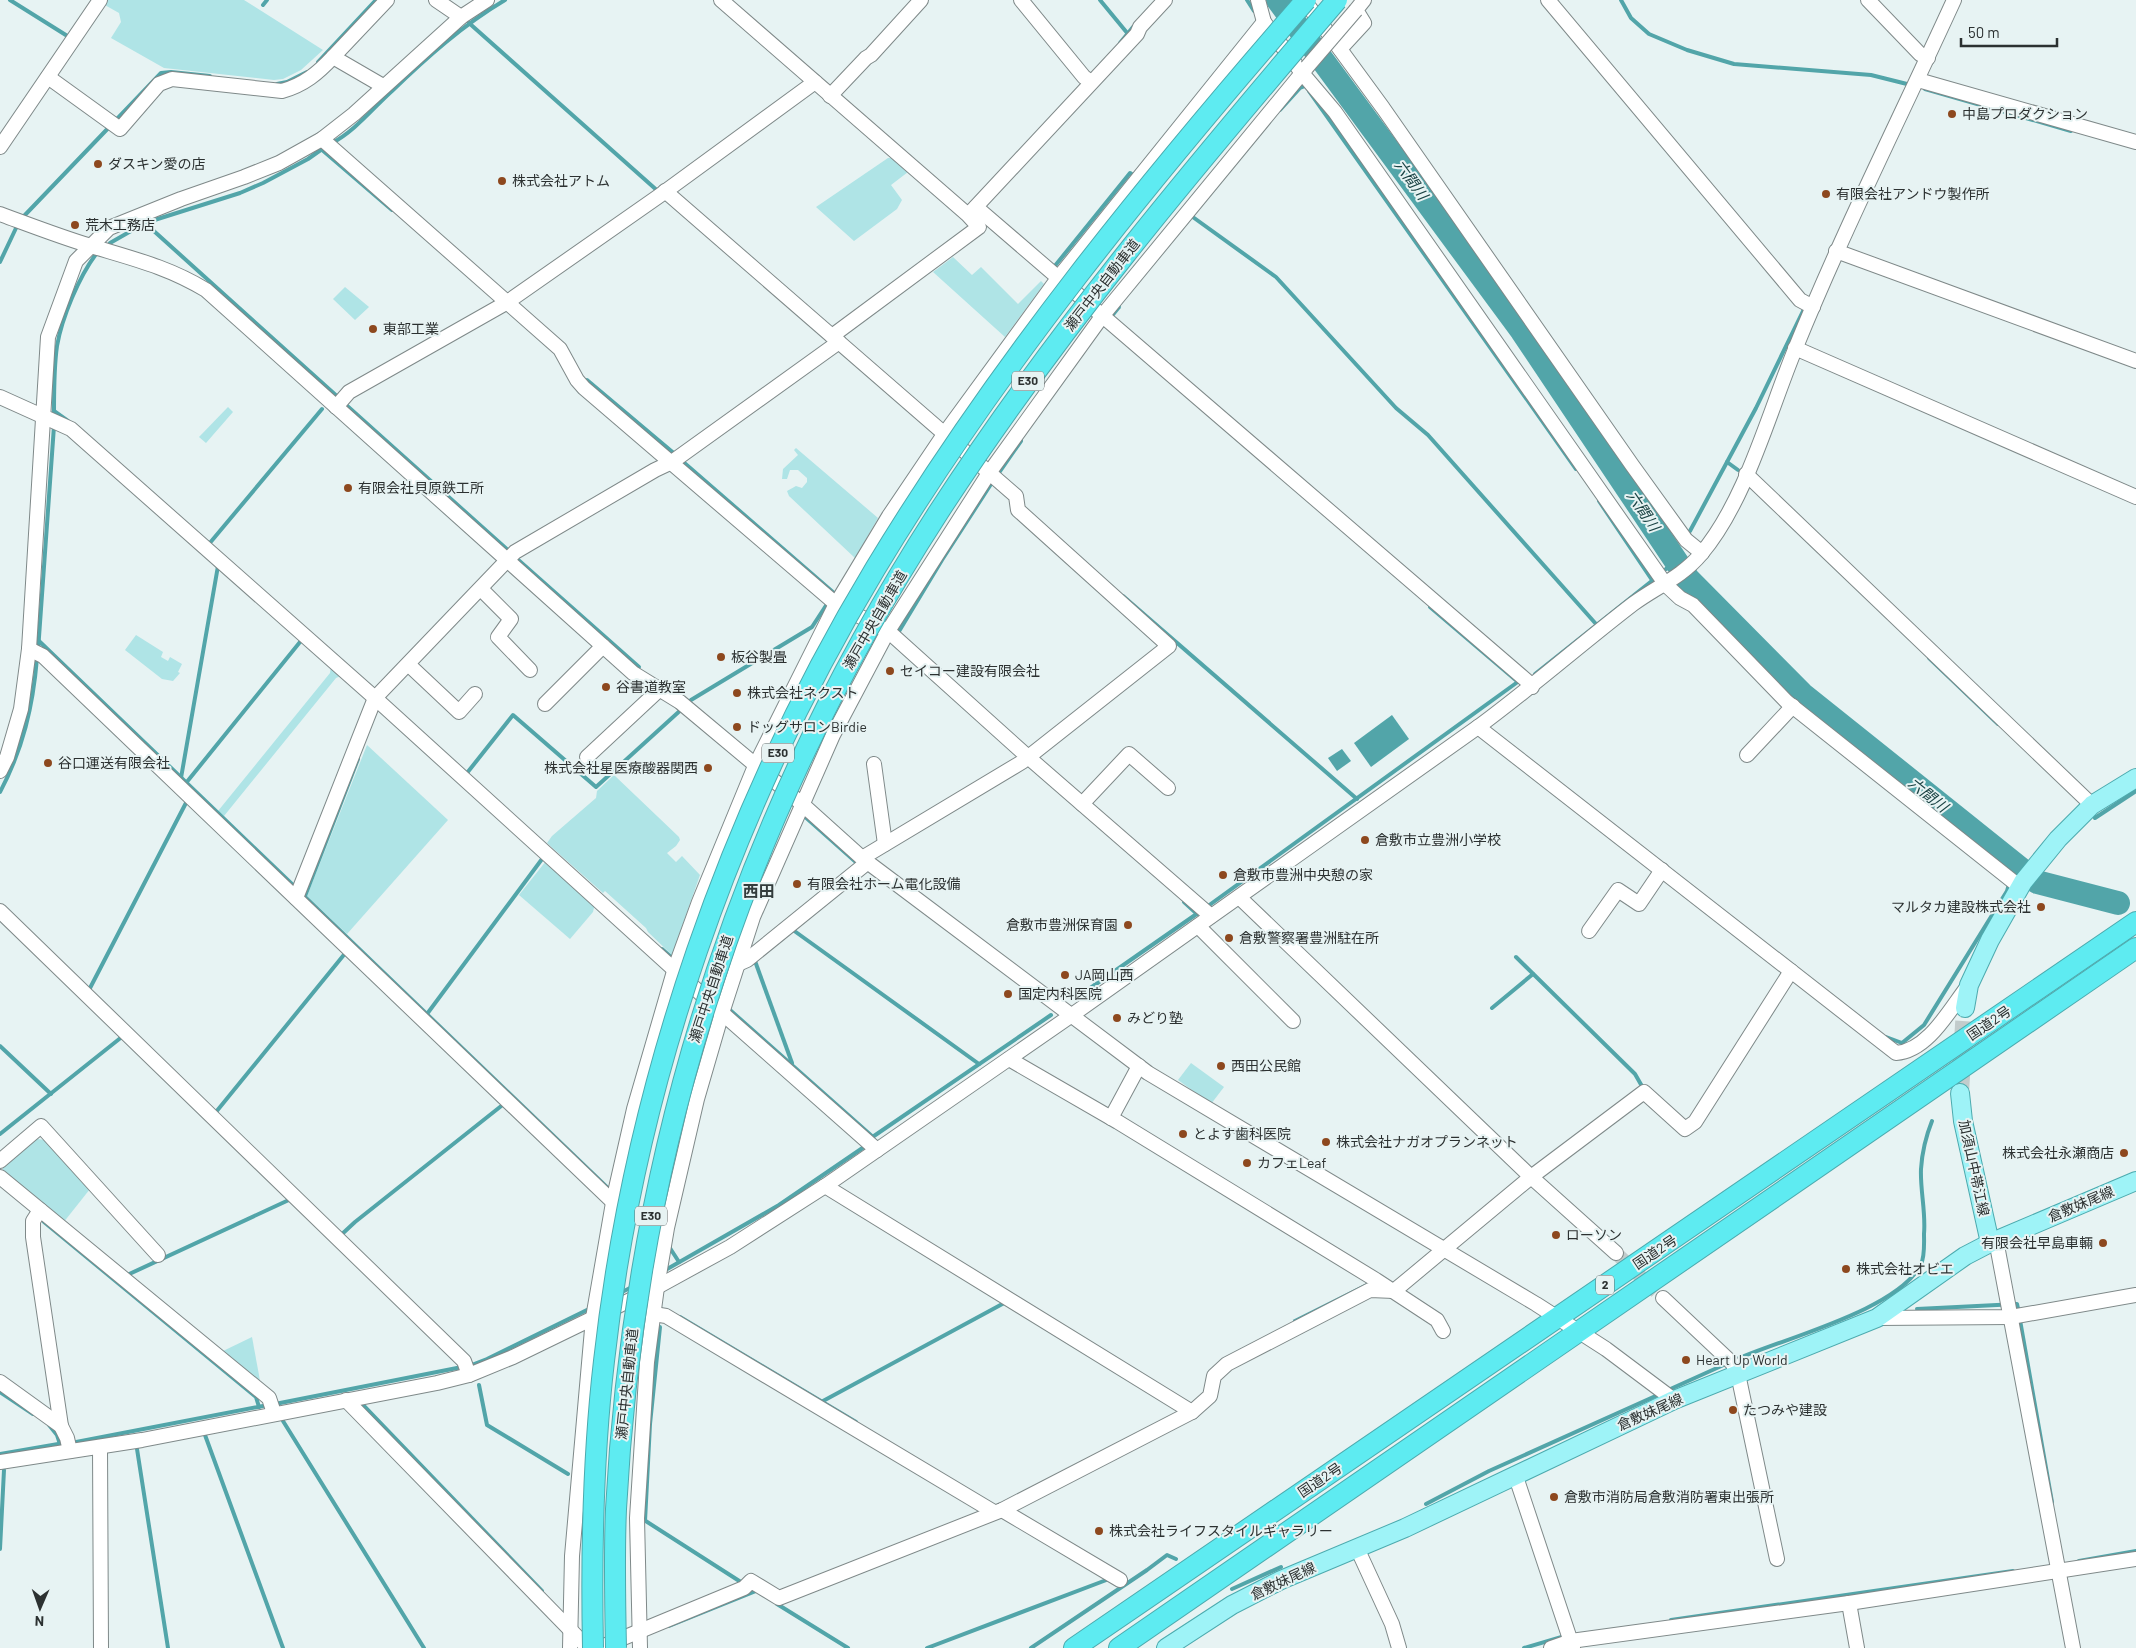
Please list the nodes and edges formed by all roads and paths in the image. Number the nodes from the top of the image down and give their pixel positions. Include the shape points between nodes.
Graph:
1 (100, 0) edge
2 (387, 0) edge
3 (436, 0) edge
4 (487, 0) edge
5 (721, 0) edge
6 (920, 0) edge
7 (1021, 0) edge
8 (1165, 0) edge
9 (1258, 0) edge
10 (1305, 0) edge
11 (1337, 0) edge
12 (1548, 0) edge
13 (1868, 0) edge
14 (1954, 0) edge
15 (1360, 5) edge
16 (461, 17) junction
17 (1264, 22) junction
18 (1340, 49) junction
19 (1924, 56) junction
20 (333, 57) junction
21 (1304, 70) junction
22 (48, 77) junction
23 (1088, 79) junction
24 (1918, 80) junction
25 (815, 82) junction
26 (383, 86) junction
27 (833, 92) junction
28 (2136, 142) edge
29 (326, 143) junction
30 (0, 147) edge
31 (663, 193) junction
32 (972, 211) junction
33 (0, 214) edge
34 (90, 246) junction
35 (1836, 251) junction
36 (1059, 277) junction
37 (503, 303) junction
38 (1808, 305) junction
39 (1103, 315) junction
40 (835, 341) junction
41 (1795, 348) junction
42 (2136, 361) edge
43 (0, 397) edge
44 (339, 403) junction
45 (51, 419) junction
46 (945, 433) junction
47 (676, 460) junction
48 (989, 473) junction
49 (1746, 474) junction
50 (2136, 497) edge
51 (511, 557) junction
52 (1699, 557) junction
53 (1668, 583) junction
54 (481, 589) junction
55 (836, 604) junction
56 (888, 631) junction
57 (603, 646) junction
58 (35, 652) junction
59 (409, 664) junction
60 (530, 670) dead end
61 (1532, 687) junction
62 (660, 689) junction
63 (475, 694) dead end
64 (379, 698) junction
65 (545, 704) dead end
66 (1793, 706) junction
67 (1478, 727) junction
68 (1747, 755) dead end
69 (587, 757) dead end
70 (1028, 760) junction
71 (874, 764) dead end
72 (755, 766) junction
73 (0, 771) edge
74 (2136, 778) edge
75 (1168, 788) dead end
76 (802, 804) junction
77 (1082, 804) junction
78 (2092, 804) junction
79 (885, 844) junction
80 (865, 860) junction
81 (1662, 870) junction
82 (2017, 883) junction
83 (1239, 897) junction
84 (296, 898) junction
85 (0, 911) edge
86 (1212, 916) junction
87 (2136, 922) edge
88 (1198, 926) junction
89 (1589, 931) dead end
90 (2136, 948) edge
91 (738, 964) junction
92 (675, 968) junction
93 (1791, 971) junction
94 (1969, 985) junction
95 (1965, 1008) tunnel mouth
96 (722, 1013) junction
97 (1072, 1015) junction
98 (1293, 1020) dead end
99 (1009, 1059) junction
100 (1139, 1066) junction
101 (1960, 1093) tunnel mouth
102 (1111, 1118) junction
103 (877, 1150) junction
104 (0, 1161) edge
105 (1529, 1174) junction
106 (0, 1177) edge
107 (2136, 1181) edge
108 (825, 1186) junction
109 (615, 1196) junction
110 (40, 1210) junction
111 (1993, 1241) junction
112 (1445, 1250) junction
113 (1616, 1253) tunnel mouth
114 (158, 1255) dead end
115 (1394, 1291) junction
116 (657, 1293) junction
117 (2136, 1295) edge
118 (1663, 1298) tunnel mouth
119 (594, 1310) junction
120 (2013, 1311) junction
121 (1558, 1318) junction
122 (1877, 1318) junction
123 (1444, 1330) dead end
124 (1579, 1332) junction
125 (1732, 1365) junction
126 (467, 1369) junction
127 (0, 1382) edge
128 (1667, 1396) junction
129 (346, 1400) junction
130 (272, 1407) junction
131 (1193, 1410) junction
132 (67, 1441) junction
133 (100, 1446) junction
134 (0, 1462) edge
135 (1515, 1474) junction
136 (1003, 1512) junction
137 (616, 1514) junction
138 (1357, 1548) junction
139 (1777, 1558) dead end
140 (2136, 1559) edge
141 (2059, 1572) junction
142 (1120, 1580) dead end
143 (1849, 1603) junction
144 (570, 1629) junction
145 (1571, 1640) edge
146 (636, 1641) edge
147 (101, 1648) edge
148 (570, 1648) edge
149 (588, 1648) edge
150 (593, 1648) edge
151 (599, 1648) edge
152 (616, 1648) edge
153 (1074, 1648) edge
154 (1119, 1648) edge
155 (1166, 1648) edge
156 (1399, 1648) edge
157 (1551, 1648) edge
158 (1858, 1648) edge
159 (2073, 1648) edge

1 - 22 street
2 - 20 street
3 - 16 street
4 - 16 street
5 - 25 street
6 - 27 street
7 - 23 street
8 - 23 street via 1137,34
9 - 17 street
10 - 18 street
10 - 150 highway, 瀬戸中央自動車道 / E30, bridge via 1092,257 973,419 874,571 828,652 758,793 724,879 676,1020 646,1128 628,1213 614,1288 597,1439 593,1513
11 - 137 highway, 瀬戸中央自動車道 / E30, bridge via 1110,273 992,433 894,584 788,787 745,888 714,974 669,1134 638,1288
12 - 38 street
13 - 19 street
14 - 19 street
15 - 18 street via 1364,23
15 - 21 street, bridge
16 - 26 street
17 - 21 street
17 - 36 street
18 - 52 street
19 - 24 street
20 - 22 street via 314,76 282,91 165,80 120,130
20 - 26 street
21 - 39 street
21 - 53 street
22 - 30 street
23 - 32 street
24 - 28 street
24 - 35 street
25 - 27 street
25 - 31 street
26 - 29 street
27 - 32 street
29 - 34 street via 108,228
29 - 37 street
31 - 37 street
31 - 40 street
32 - 36 street
32 - 40 street via 979,227
33 - 34 street
34 - 44 street via 182,275 206,290
34 - 45 street via 76,261 48,337
35 - 38 street
35 - 42 street
36 - 39 street
36 - 46 street
37 - 44 street via 349,392
37 - 47 street via 560,348 584,388
38 - 41 street
39 - 48 street
39 - 61 street
40 - 46 street
40 - 47 street
41 - 49 street
41 - 50 street
43 - 45 street
44 - 51 street
45 - 58 street
45 - 64 street via 70,429
46 - 48 street
46 - 55 street via 889,516
47 - 51 street
47 - 55 street
48 - 56 street
48 - 70 street via 1016,496 1018,510 1169,646
49 - 52 street via 1722,528
49 - 78 street
51 - 54 street
51 - 57 street
52 - 53 street
53 - 61 street via 1635,603
53 - 66 street via 1680,598 1694,604
54 - 59 street
54 - 60 street via 511,619 498,637
55 - 56 street
55 - 72 street
56 - 70 street
56 - 76 street via 833,735
57 - 62 street via 633,674
57 - 65 street
58 - 73 street via 7,758
58 - 84 street
59 - 63 street via 459,712
59 - 64 street
61 - 67 street
62 - 69 street
62 - 72 street
64 - 84 street
64 - 92 street
66 - 68 street
66 - 82 street
67 - 81 street
67 - 83 street
70 - 77 street
70 - 79 street
71 - 79 street
72 - 76 street
72 - 92 street
74 - 78 main road
75 - 77 street via 1129,754
76 - 80 street
76 - 91 street via 753,918
77 - 86 street
78 - 82 main road
79 - 80 street
80 - 91 street via 747,960
80 - 97 street
81 - 89 street via 1640,904 1618,890
81 - 93 street
82 - 94 main road
83 - 86 street
83 - 105 street
84 - 109 street via 508,1101
85 - 126 street
86 - 88 street
87 - 121 highway, 国道2号 / 2
88 - 97 street
88 - 98 street
90 - 124 highway, 国道2号 / 2
91 - 96 street
92 - 96 street
92 - 109 street via 634,1110
93 - 94 street via 1896,1053 1906,1052 1928,1036
93 - 105 street via 1695,1122 1685,1128 1644,1092
94 - 95 main road
96 - 103 street
96 - 116 street via 697,1099 664,1242
97 - 99 street
97 - 100 street
99 - 102 street
99 - 103 street
100 - 102 street
100 - 112 street
101 - 111 main road, 加須山中帯江線 via 1963,1122
102 - 115 street
103 - 108 street
104 - 114 street via 41,1126
105 - 112 street
105 - 113 street
106 - 110 street
107 - 111 main road, 倉敷妹尾線
108 - 116 street
108 - 131 street
109 - 119 street
110 - 130 street
110 - 132 street via 34,1221 32,1237
111 - 120 street
111 - 122 main road, 倉敷妹尾線 via 1965,1256
112 - 115 street
112 - 121 street
115 - 123 street via 1438,1320
115 - 131 street via 1370,1290 1227,1364 1214,1376 1210,1396
116 - 119 street
116 - 136 street via 666,1316
116 - 146 street via 645,1391 637,1518
117 - 120 street
118 - 125 street
119 - 126 street via 498,1363
119 - 144 street via 572,1548
120 - 122 street
120 - 141 street
121 - 124 street
121 - 153 highway, 国道2号 / 2
122 - 125 main road, 倉敷妹尾線
124 - 128 street
124 - 154 highway, 国道2号 / 2
125 - 128 main road, 倉敷妹尾線
125 - 139 street
126 - 129 street
127 - 132 street
128 - 135 main road, 倉敷妹尾線
129 - 130 street
129 - 144 street
130 - 133 street
131 - 136 street
132 - 133 street
132 - 134 street
133 - 147 street
135 - 138 main road, 倉敷妹尾線
135 - 145 street
136 - 142 street
136 - 146 street via 779,1598 751,1580 746,1586
137 - 146 highway, bridge
137 - 152 highway, 瀬戸中央自動車道 / E30, bridge
138 - 155 main road, 倉敷妹尾線 via 1232,1605
138 - 156 street via 1392,1624
140 - 141 street
141 - 143 street
141 - 159 street
143 - 145 street
143 - 158 street
144 - 148 street
144 - 149 street
145 - 157 street
146 - 151 street

